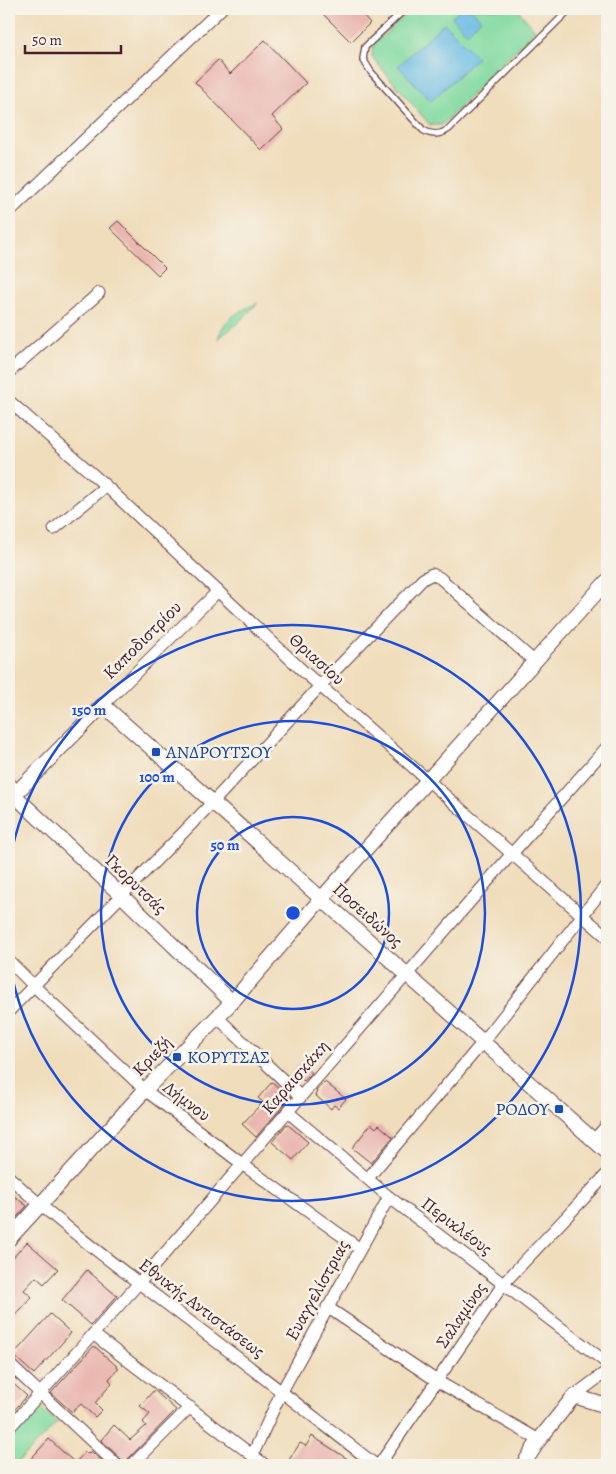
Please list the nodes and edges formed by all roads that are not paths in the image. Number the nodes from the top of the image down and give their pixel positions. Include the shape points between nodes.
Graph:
1 (221, 9) edge
2 (405, 9) edge
3 (570, 9) edge
4 (9, 212) edge
5 (99, 293) dead end
6 (9, 372) edge
7 (9, 401) edge
8 (106, 486) junction
9 (54, 529) dead end
10 (607, 581) edge
11 (218, 591) junction
12 (535, 662) junction
13 (320, 686) junction
14 (103, 705) junction
15 (607, 747) edge
16 (428, 780) junction
17 (10, 793) edge
18 (213, 802) junction
19 (512, 853) junction
20 (607, 884) edge
21 (122, 896) junction
22 (321, 899) junction
23 (582, 915) junction
24 (607, 936) edge
25 (9, 961) edge
26 (407, 975) junction
27 (33, 985) junction
28 (232, 1002) junction
29 (9, 1011) edge
30 (217, 1017) junction
31 (483, 1042) junction
32 (145, 1090) junction
33 (301, 1097) junction
34 (288, 1112) junction
35 (607, 1125) edge
36 (594, 1140) junction
37 (607, 1152) edge
38 (242, 1164) junction
39 (607, 1174) edge
40 (9, 1176) edge
41 (368, 1178) junction
42 (389, 1197) junction
43 (39, 1205) junction
44 (9, 1239) edge
45 (360, 1249) junction
46 (140, 1283) junction
47 (504, 1283) junction
48 (327, 1307) junction
49 (93, 1334) junction
50 (607, 1363) edge
51 (9, 1364) edge
52 (607, 1371) edge
53 (437, 1381) junction
54 (282, 1390) junction
55 (40, 1393) junction
56 (574, 1396) junction
57 (607, 1406) edge
58 (190, 1408) junction
59 (9, 1428) edge
60 (539, 1440) junction
61 (252, 1456) junction
62 (117, 1465) edge
63 (132, 1465) edge
64 (264, 1465) edge
65 (378, 1465) edge
66 (523, 1465) edge

1 - 4 street
2 - 3 lane via 365,48 364,59 370,72 423,130 436,135 449,129
5 - 6 street
7 - 8 street, Θριασίου
8 - 9 street
8 - 11 street, Θριασίου
10 - 12 street, Κριεζή
11 - 13 street, Θριασίου
11 - 14 street, Καποδιστρίου
12 - 13 street via 432,574 423,579
12 - 16 street, Κριεζή
13 - 16 street, Θριασίου
13 - 18 street
14 - 17 street, Καποδιστρίου
14 - 18 street, Ποσειδώνος
15 - 19 street, Καραισκάκη
16 - 19 street, Θριασίου
16 - 22 street, Κριεζή
17 - 21 street, Γκορυτσάς
18 - 21 street
18 - 22 street, Ποσειδώνος
19 - 23 street, Θριασίου
19 - 26 street, Καραισκάκη
20 - 23 street
21 - 27 street
21 - 28 street, Γκορυτσάς
22 - 26 street, Ποσειδώνος
22 - 28 street, Κριεζή
23 - 24 street, Θριασίου
23 - 31 street
25 - 27 street, Λήμνου
26 - 31 street, Ποσειδώνος
26 - 33 street, Καραισκάκη
27 - 29 street
27 - 32 street, Λήμνου
28 - 30 street, Κριεζή
30 - 32 street, Κριεζή
30 - 33 street
31 - 36 street, Ποσειδώνος
31 - 41 street
32 - 38 street, Λήμνου
32 - 43 street, Κριεζή
33 - 34 street, Καραισκάκη
34 - 38 street, Καραισκάκη
34 - 41 street, Περικλέους
35 - 36 street
36 - 37 street, Ποσειδώνος
38 - 45 street, Λήμνου
38 - 46 street, Καραισκάκη
39 - 47 street, Σαλαμίνος
40 - 43 street, Εθνικής Αντιστάσεως
41 - 42 street, Περικλέους
42 - 45 street, Ευαγγελίστριας
42 - 47 street, Περικλέους
43 - 44 street, Κριεζή
43 - 46 street, Εθνικής Αντιστάσεως
45 - 48 street, Ευαγγελίστριας
46 - 49 street, Καραισκάκη
46 - 54 street, Εθνικής Αντιστάσεως
47 - 50 street, Περικλέους
47 - 53 street, Σαλαμίνος
48 - 53 street
48 - 54 street, Ευαγγελίστριας
49 - 55 street, Καραισκάκη
49 - 58 street
51 - 55 street
52 - 56 street
53 - 60 street
53 - 65 street, Σαλαμίνος
54 - 61 street, Ευαγγελίστριας
54 - 65 street, Εθνικής Αντιστάσεως
55 - 59 street, Καραισκάκη
55 - 62 street
56 - 57 street
56 - 60 street
58 - 61 street
58 - 63 street
60 - 66 street
61 - 64 street

